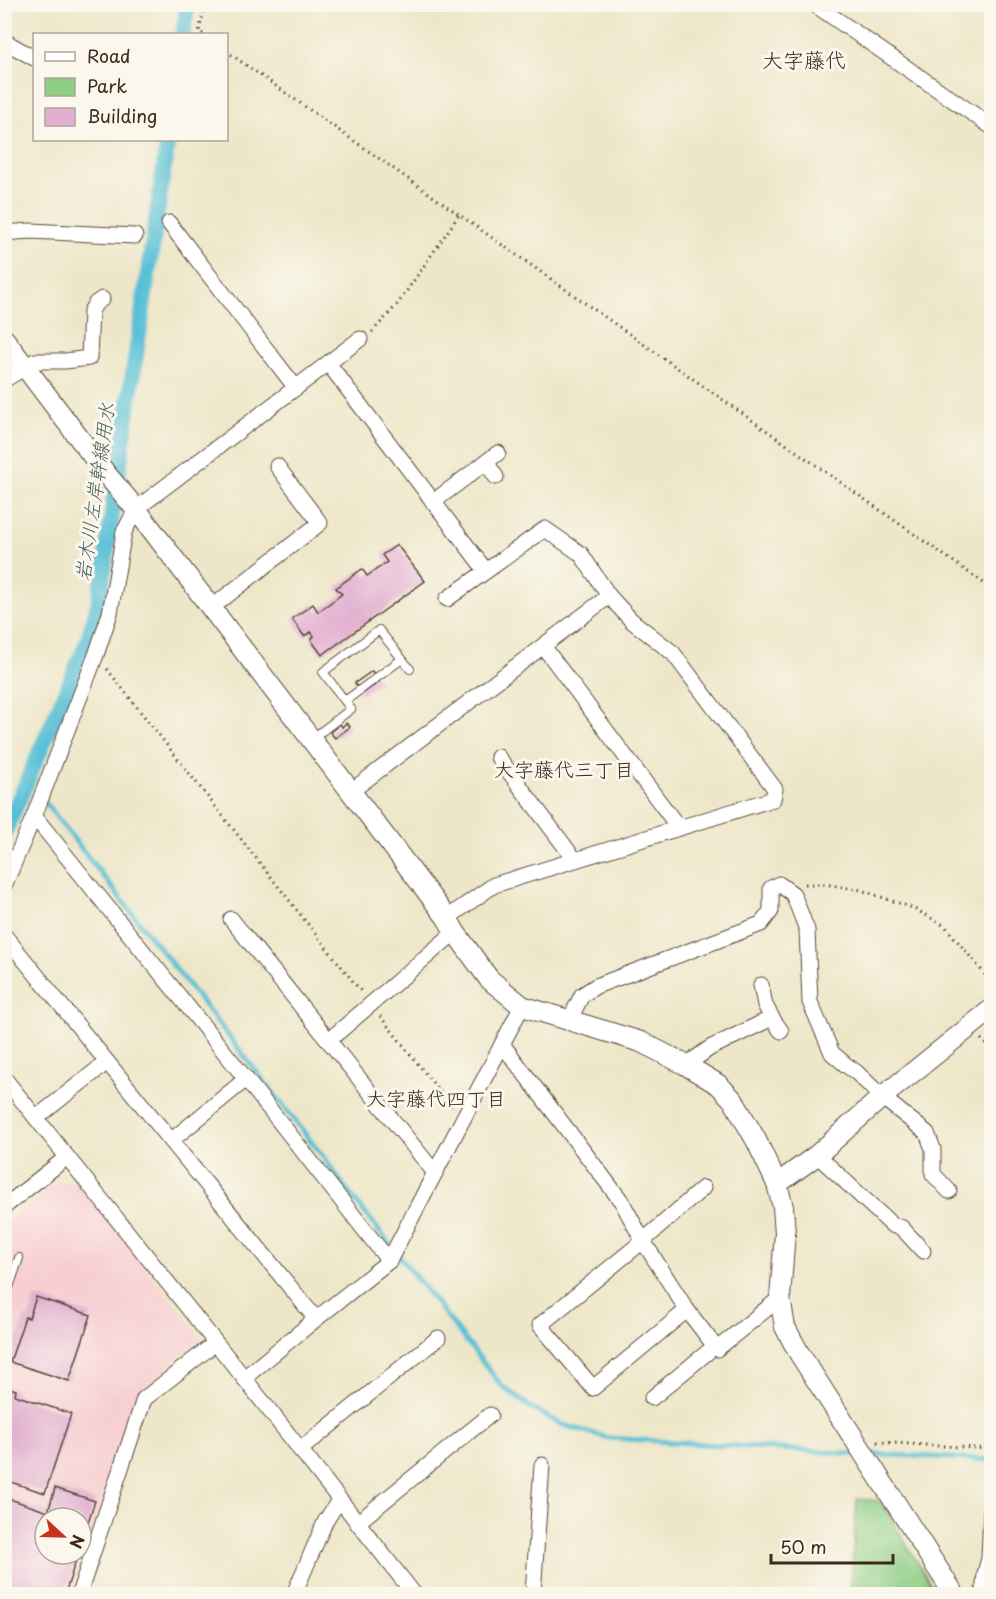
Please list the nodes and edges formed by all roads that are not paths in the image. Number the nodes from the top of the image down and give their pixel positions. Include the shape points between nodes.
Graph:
1 (814, 4) edge
2 (4, 40) edge
3 (33, 57) edge
4 (992, 127) edge
5 (169, 223) dead end
6 (4, 232) edge
7 (135, 236) dead end
8 (102, 299) dead end
9 (4, 339) edge
10 (360, 339) road end
11 (328, 363) junction
12 (26, 367) junction
13 (4, 380) edge
14 (296, 388) junction
15 (277, 466) dead end
16 (496, 477) dead end
17 (434, 502) junction
18 (136, 509) junction
19 (486, 571) junction
20 (609, 596) junction
21 (447, 599) dead end
22 (211, 608) junction
23 (543, 646) junction
24 (402, 659) junction
25 (410, 669) dead end
26 (345, 701) junction
27 (311, 740) junction
28 (498, 757) dead end
29 (350, 792) junction
30 (34, 816) junction
31 (679, 828) junction
32 (575, 860) junction
33 (4, 886) edge
34 (231, 919) dead end
35 (451, 925) junction
36 (4, 935) edge
37 (761, 985) dead end
38 (522, 1006) junction
39 (992, 1009) edge
40 (772, 1018) junction
41 (569, 1021) junction
42 (781, 1031) dead end
43 (328, 1041) junction
44 (502, 1044) junction
45 (107, 1062) junction
46 (686, 1065) junction
47 (4, 1078) edge
48 (246, 1079) junction
49 (882, 1097) junction
50 (36, 1118) junction
51 (172, 1140) junction
52 (817, 1155) junction
53 (67, 1157) junction
54 (435, 1173) junction
55 (777, 1184) junction
56 (703, 1188) dead end
57 (950, 1191) dead end
58 (4, 1207) edge
59 (643, 1241) junction
60 (923, 1251) dead end
61 (393, 1253) junction
62 (19, 1258) dead end
63 (780, 1298) junction
64 (4, 1302) edge
65 (687, 1310) junction
66 (316, 1318) junction
67 (438, 1338) dead end
68 (715, 1346) junction
69 (209, 1348) dead end
70 (244, 1378) junction
71 (652, 1398) dead end
72 (490, 1415) dead end
73 (300, 1450) junction
74 (542, 1464) dead end
75 (339, 1500) junction
76 (991, 1511) edge
77 (357, 1523) junction
78 (79, 1594) edge
79 (294, 1594) edge
80 (414, 1594) edge
81 (533, 1594) edge
82 (954, 1594) edge
83 (983, 1594) edge

1 - 4 street
2 - 3 street
5 - 14 street
6 - 7 street
8 - 12 street via 91,311 89,358 35,361
9 - 12 street
10 - 11 street
11 - 14 street
11 - 17 street
12 - 13 street
12 - 18 street
14 - 18 street
15 - 22 street via 320,523
16 - 17 street via 492,458
17 - 19 street
18 - 22 street
18 - 30 street via 123,532 110,613
19 - 20 street via 545,529 581,554
19 - 21 street
20 - 23 street
20 - 31 street via 632,621 673,653 775,789 773,799
22 - 27 street
23 - 29 street
23 - 31 street
24 - 25 lane
24 - 26 lane
24 - 26 lane via 379,630 323,672
26 - 27 lane via 351,710
27 - 29 street
28 - 32 street
29 - 35 street
30 - 33 street
30 - 48 street
31 - 32 street
32 - 35 street via 494,885
34 - 43 street
35 - 38 street via 489,979
35 - 43 street via 371,1005
36 - 45 street
37 - 40 street
38 - 41 street
38 - 44 street
39 - 49 street
40 - 42 street
40 - 46 street via 710,1048
41 - 46 street via 641,1042
41 - 49 street via 582,994 596,986 761,924 771,911 771,888 779,884 793,894 807,930 810,1002 832,1053
43 - 54 street
44 - 54 street
44 - 59 street via 622,1202
45 - 50 street
45 - 51 street
46 - 55 street via 720,1086 733,1100
47 - 50 street
48 - 51 street
48 - 61 street
49 - 52 street
49 - 57 street via 927,1133 933,1149 933,1174
50 - 53 street
51 - 66 street
52 - 55 street
52 - 60 street
53 - 58 street
53 - 70 street
54 - 61 street
55 - 63 street via 785,1233
56 - 59 street
59 - 65 street
59 - 65 street via 540,1325 593,1389
61 - 66 street
62 - 64 lane
63 - 68 street via 717,1349
63 - 82 street via 785,1328 794,1344
65 - 68 street
66 - 70 street
67 - 73 street
68 - 71 street
69 - 78 street via 144,1399
70 - 73 street
72 - 77 street
73 - 75 street
74 - 81 street
75 - 77 street
75 - 79 street via 324,1522
76 - 83 street
77 - 80 street

